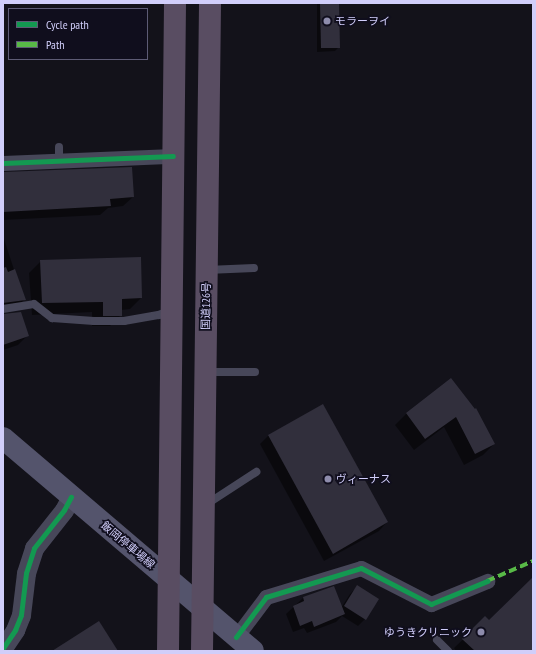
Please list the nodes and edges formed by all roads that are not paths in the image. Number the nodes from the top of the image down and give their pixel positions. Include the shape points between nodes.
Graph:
1 (175, 3) edge
2 (210, 3) edge
3 (173, 156) junction
4 (3, 163) edge
5 (254, 268) dead end
6 (206, 270) junction
7 (3, 309) edge
8 (171, 310) junction
9 (205, 372) junction
10 (255, 372) dead end
11 (3, 438) edge
12 (256, 472) dead end
13 (71, 497) junction
14 (204, 506) junction
15 (168, 579) junction
16 (487, 581) dead end
17 (202, 608) junction
18 (236, 637) junction
19 (437, 640) dead end
20 (3, 648) edge
21 (168, 651) edge
22 (202, 651) edge
23 (253, 651) edge
24 (448, 651) edge

1 - 3 highway
2 - 6 highway, 国道126号
3 - 4 street via 59,154
3 - 8 highway
5 - 6 lane
6 - 9 highway, 国道126号
7 - 8 lane via 34,304 52,318 94,321 124,321 159,315
8 - 15 highway
9 - 10 lane
9 - 14 highway, 国道126号
11 - 13 main road, 飯岡停車場線
12 - 14 lane
13 - 15 main road, 飯岡停車場線
13 - 20 street via 34,548 26,573 21,615
14 - 17 highway, 国道126号
15 - 17 main road, 飯岡停車場線
15 - 21 highway
16 - 18 street via 431,604 361,568 266,597
17 - 18 main road, 飯岡停車場線
17 - 22 highway, 国道126号
18 - 23 main road, 飯岡停車場線
19 - 24 lane

